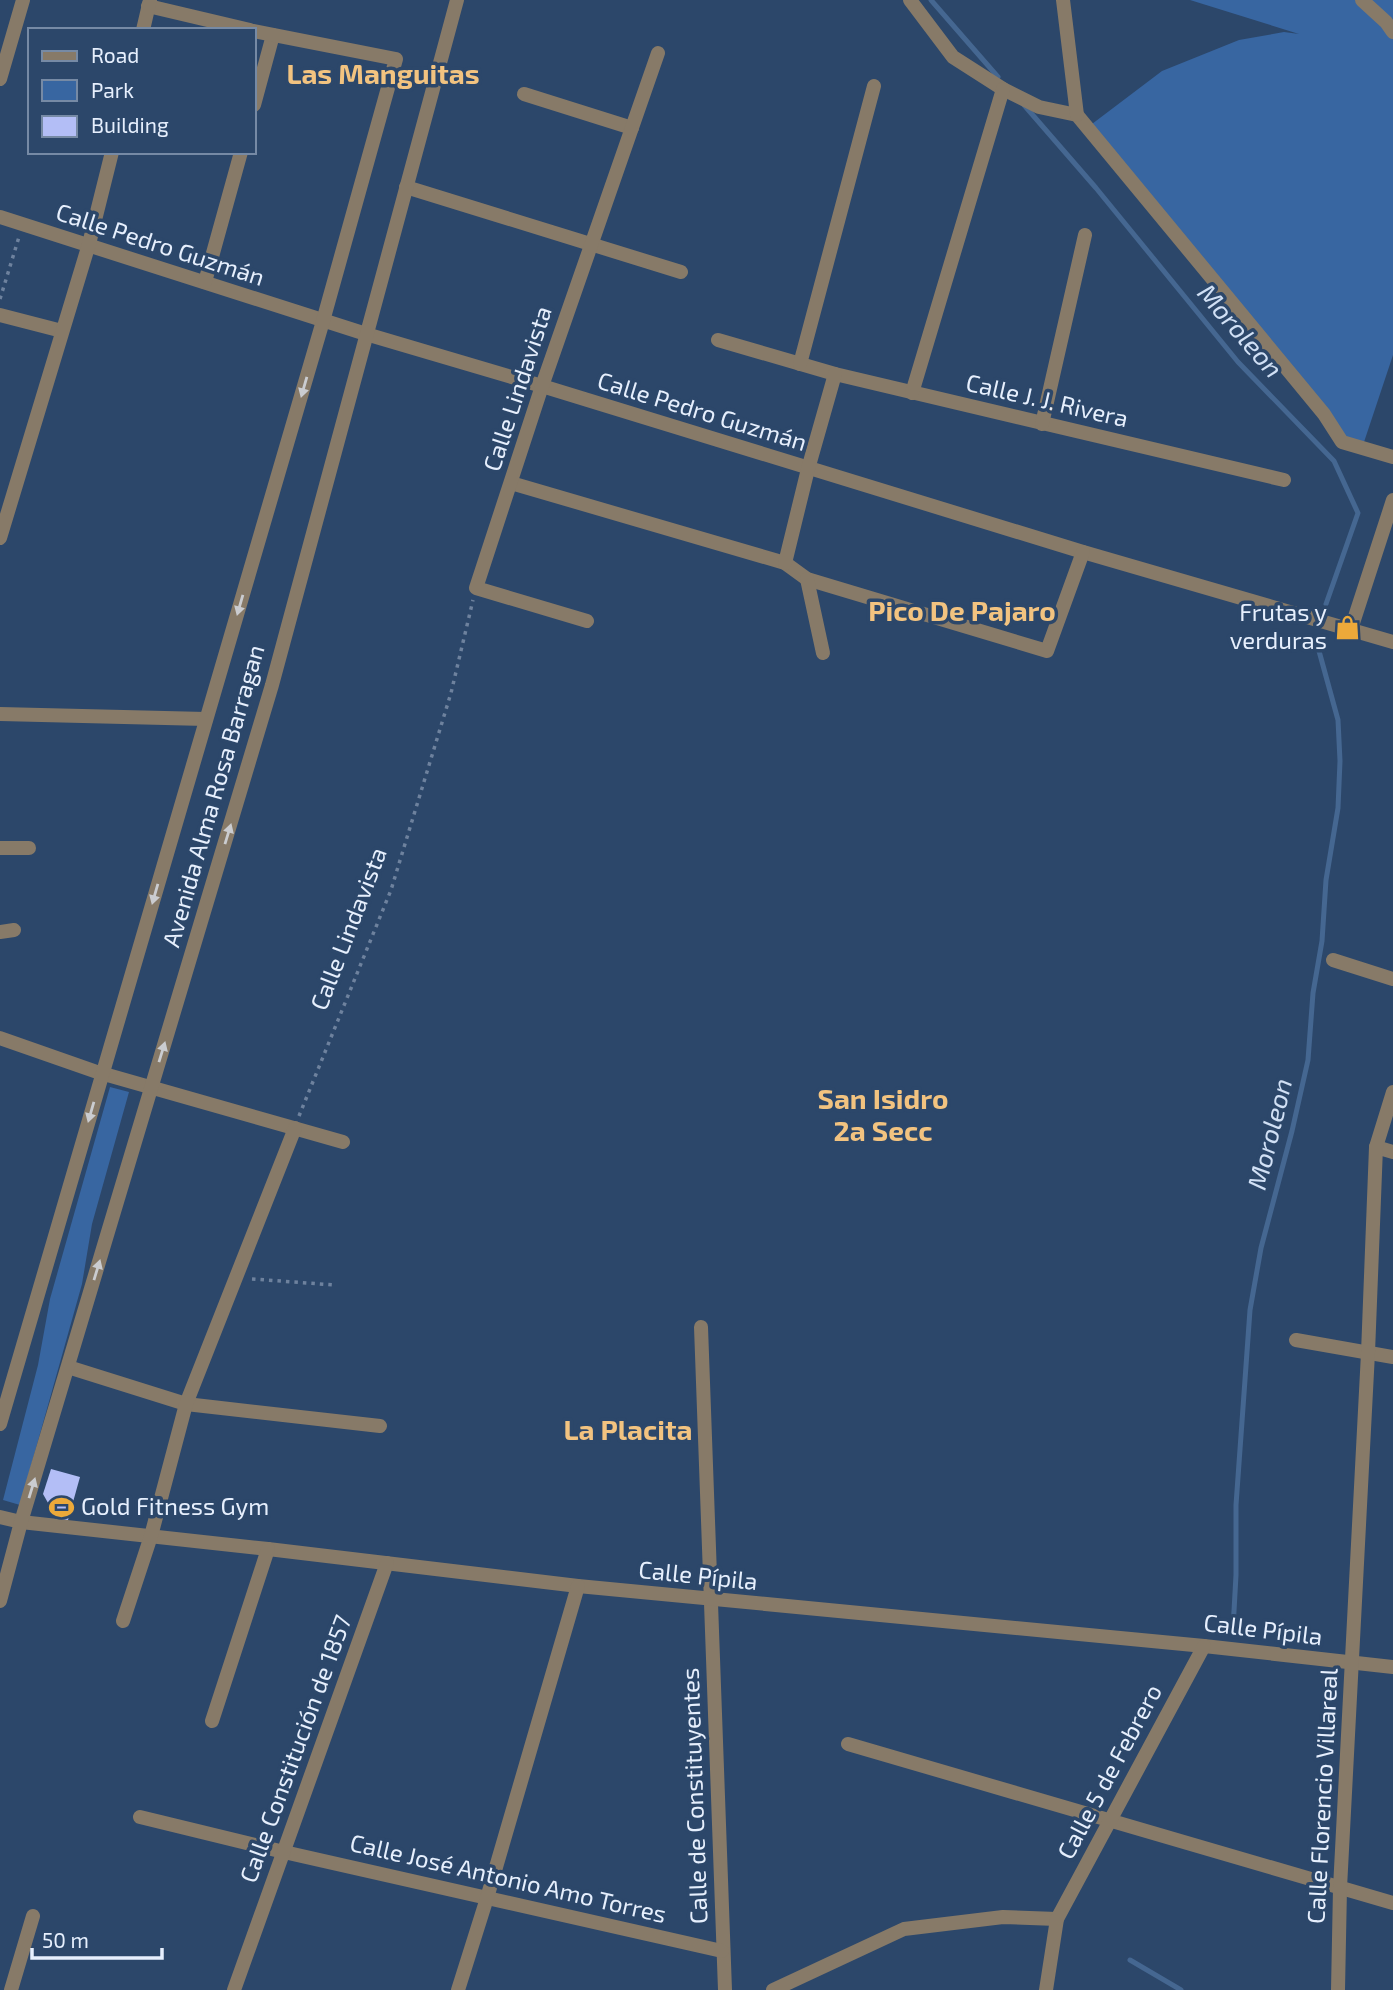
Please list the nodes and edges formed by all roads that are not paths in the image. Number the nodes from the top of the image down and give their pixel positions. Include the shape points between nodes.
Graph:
1 (23, 0) edge
2 (457, 0) edge
3 (910, 0) edge
4 (1063, 0) edge
5 (1362, 0) edge
6 (150, 3) edge
7 (144, 28) edge
8 (244, 28) edge
9 (256, 31) edge
10 (1393, 32) edge
11 (273, 35) junction
12 (658, 53) dead end
13 (0, 79) edge
14 (874, 86) dead end
15 (1003, 89) junction
16 (524, 93) dead end
17 (256, 98) edge
18 (1077, 115) junction
19 (632, 128) junction
20 (112, 154) edge
21 (240, 154) edge
22 (406, 187) junction
23 (0, 217) edge
24 (1086, 235) dead end
25 (89, 244) junction
26 (592, 244) junction
27 (681, 272) dead end
28 (205, 282) junction
29 (0, 315) edge
30 (323, 321) junction
31 (62, 331) junction
32 (366, 334) junction
33 (718, 340) dead end
34 (800, 364) junction
35 (835, 374) junction
36 (542, 386) junction
37 (912, 393) junction
38 (1042, 424) junction
39 (1393, 457) edge
40 (808, 469) junction
41 (1284, 480) dead end
42 (511, 484) junction
43 (1393, 499) edge
44 (0, 538) edge
45 (1083, 552) junction
46 (785, 563) junction
47 (807, 579) junction
48 (587, 621) dead end
49 (1351, 629) junction
50 (1393, 642) edge
51 (823, 653) dead end
52 (0, 714) edge
53 (206, 719) junction
54 (0, 848) edge
55 (29, 848) dead end
56 (1333, 960) dead end
57 (1393, 979) edge
58 (0, 1038) edge
59 (102, 1074) junction
60 (151, 1089) junction
61 (1393, 1092) edge
62 (295, 1128) junction
63 (343, 1142) dead end
64 (1376, 1147) junction
65 (1393, 1152) edge
66 (701, 1327) dead end
67 (1296, 1340) dead end
68 (1368, 1353) junction
69 (1393, 1357) edge
70 (68, 1367) junction
71 (186, 1404) junction
72 (0, 1424) edge
73 (380, 1426) dead end
74 (0, 1517) edge
75 (22, 1522) junction
76 (151, 1536) junction
77 (268, 1549) junction
78 (387, 1563) junction
79 (578, 1586) junction
80 (712, 1600) junction
81 (0, 1601) edge
82 (122, 1621) dead end
83 (1204, 1646) junction
84 (1352, 1663) junction
85 (1393, 1667) edge
86 (212, 1721) dead end
87 (848, 1744) dead end
88 (140, 1817) dead end
89 (1110, 1819) junction
90 (284, 1852) junction
91 (1340, 1888) junction
92 (487, 1898) junction
93 (1393, 1903) edge
94 (33, 1916) dead end
95 (1057, 1919) junction
96 (722, 1951) junction
97 (802, 1983) edge
98 (10, 1990) edge
99 (234, 1990) edge
100 (458, 1990) edge
101 (725, 1990) edge
102 (773, 1990) edge
103 (1046, 1990) edge
104 (1338, 1990) edge

1 - 13 street
2 - 22 street, Avenida Alma Rosa Barragan
3 - 15 street via 953,57
4 - 18 street
5 - 10 street
6 - 7 street
6 - 8 street
9 - 11 street
11 - 17 street
11 - 30 street, Avenida Alma Rosa Barragan via 396,59
12 - 19 street, Calle Lindavista
14 - 34 street
15 - 18 street via 1039,107
15 - 37 street
16 - 19 street
18 - 39 street via 1324,414 1342,442
19 - 26 street, Calle Lindavista
20 - 25 street
21 - 28 street
22 - 26 street
22 - 32 street, Avenida Alma Rosa Barragan
23 - 25 street, Calle Pedro Guzmán
24 - 38 street
25 - 28 street, Calle Pedro Guzmán
25 - 31 street
26 - 27 street
26 - 36 street, Calle Lindavista
28 - 30 street, Calle Pedro Guzmán
29 - 31 street
30 - 32 street, Calle Pedro Guzmán
30 -> 53 street, Avenida Alma Rosa Barragan
31 - 44 street
32 - 36 street, Calle Pedro Guzmán
60 -> 32 street, Avenida Alma Rosa Barragan via 272,685
33 - 34 street, Calle J. J. Rivera
34 - 35 street, Calle J. J. Rivera
35 - 37 street, Calle J. J. Rivera
35 - 40 street
36 - 40 street, Calle Pedro Guzmán
36 - 42 street, Calle Lindavista
37 - 38 street, Calle J. J. Rivera
38 - 41 street, Calle J. J. Rivera
40 - 45 street, Calle Pedro Guzmán
40 - 46 street
42 - 46 street
42 - 48 street, Calle Lindavista via 476,588
43 - 49 street
45 - 47 street via 1047,651
45 - 49 street, Calle Pedro Guzmán
46 - 47 street
47 - 51 street
49 - 50 street, Calle Pedro Guzmán
52 - 53 street
53 -> 59 street, Avenida Alma Rosa Barragan
54 - 55 street
56 - 57 street
58 - 59 street
59 - 60 street
59 -> 72 street, Avenida Alma Rosa Barragan
60 - 62 street
70 -> 60 street, Avenida Alma Rosa Barragan
61 - 64 street, Calle Florencio Villareal
62 - 63 street
62 - 71 street
64 - 65 street
64 - 68 street, Calle Florencio Villareal
66 - 80 street, Calle de Constituyentes
67 - 68 street
68 - 69 street
68 - 84 street, Calle Florencio Villareal
70 - 71 street
75 -> 70 street, Avenida Alma Rosa Barragan
71 - 73 street
71 - 76 street
74 - 75 street, Calle Pípila
75 - 76 street, Calle Pípila
75 - 81 street, Avenida Alma Rosa Barragan
76 - 77 street, Calle Pípila
76 - 82 street
77 - 78 street, Calle Pípila
77 - 86 street
78 - 79 street, Calle Pípila
78 - 90 street, Calle Constitución de 1857
79 - 80 street, Calle Pípila
79 - 92 street
80 - 83 street, Calle Pípila
80 - 96 street, Calle de Constituyentes
83 - 84 street, Calle Pípila
83 - 89 street, Calle 5 de Febrero
84 - 85 street, Calle Pípila
84 - 91 street, Calle Florencio Villareal
87 - 89 street
88 - 90 street, Calle José Antonio Amo Torres
89 - 91 street
89 - 95 street, Calle 5 de Febrero
90 - 92 street, Calle José Antonio Amo Torres
90 - 99 street, Calle Constitución de 1857
91 - 93 street
91 - 104 street, Calle Florencio Villareal
92 - 96 street, Calle José Antonio Amo Torres
92 - 100 street
94 - 98 street
95 - 97 street via 1003,1917 904,1929
95 - 103 street, Calle 5 de Febrero
96 - 101 street, Calle de Constituyentes
97 - 102 street

